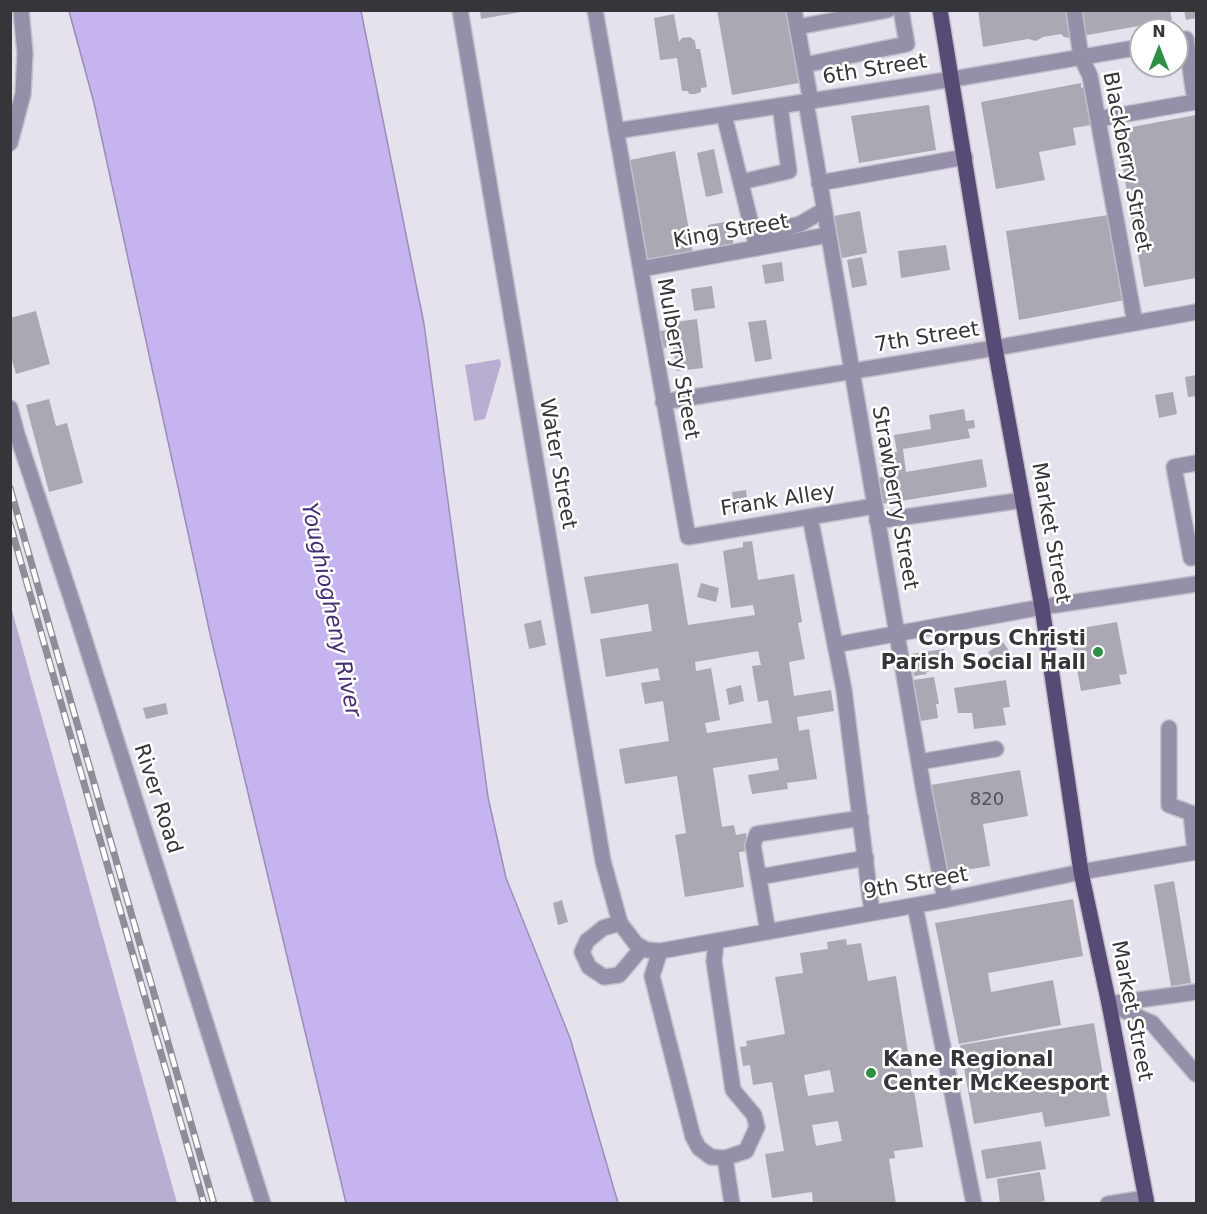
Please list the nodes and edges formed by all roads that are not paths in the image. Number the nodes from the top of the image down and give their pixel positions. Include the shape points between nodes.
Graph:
1 (21, 10) edge
2 (460, 10) edge
3 (595, 10) edge
4 (794, 10) edge
5 (888, 10) edge
6 (901, 10) edge
7 (940, 10) edge
8 (1074, 10) edge
9 (797, 27) junction
10 (1129, 49) edge
11 (1081, 57) junction
12 (1189, 60) edge
13 (804, 65) junction
14 (953, 79) junction
15 (808, 102) junction
16 (780, 106) junction
17 (724, 115) junction
18 (1098, 120) junction
19 (616, 131) junction
20 (10, 143) edge
21 (965, 157) junction
22 (741, 182) junction
23 (819, 183) junction
24 (824, 210) junction
25 (828, 235) junction
26 (756, 242) junction
27 (641, 269) junction
28 (1197, 312) edge
29 (1136, 323) junction
30 (995, 348) junction
31 (851, 372) junction
32 (663, 402) junction
33 (10, 408) edge
34 (1197, 463) edge
35 (1023, 500) junction
36 (876, 514) junction
37 (810, 517) junction
38 (687, 537) joint
39 (1197, 557) edge
40 (1197, 584) edge
41 (1042, 607) junction
42 (897, 635) junction
43 (835, 645) junction
44 (1169, 728) dead end
45 (996, 749) dead end
46 (919, 762) junction
47 (861, 818) junction
48 (1196, 852) edge
49 (866, 858) junction
50 (1082, 872) junction
51 (759, 877) junction
52 (945, 900) junction
53 (915, 906) junction
54 (872, 913) junction
55 (620, 923) junction
56 (768, 932) junction
57 (716, 941) junction
58 (642, 948) junction
59 (660, 951) junction
60 (1197, 992) edge
61 (1109, 1004) junction
62 (1197, 1074) edge
63 (725, 1158) junction
64 (1146, 1201) edge
65 (263, 1203) edge
66 (732, 1203) edge
67 (974, 1203) edge
68 (1108, 1203) edge

1 - 20 street via 23,94
2 - 55 street, Water Street via 601,850
3 - 19 street, Mulberry Street
4 - 9 street, Strawberry Street
5 - 9 street
6 - 13 street via 907,44
7 - 14 main road, Market Street
8 - 11 street, Blackberry Street
9 - 13 street, Strawberry Street
10 - 11 street, 6th Street
11 - 14 street, 6th Street
11 - 18 street, Blackberry Street via 1090,76
12 - 18 street via 1195,102
13 - 15 street, Strawberry Street
14 - 15 street, 6th Street
14 - 21 main road, Market Street
15 - 16 street, 6th Street
15 - 23 street, Strawberry Street
16 - 17 street, 6th Street
16 - 22 street via 789,171
17 - 19 street, 6th Street
17 - 22 street
18 - 29 street, Blackberry Street
19 - 27 street, Mulberry Street
21 - 23 street
21 - 30 main road, Market Street
22 - 26 street
23 - 24 street, Strawberry Street
24 - 25 street, Strawberry Street
24 - 26 street
25 - 26 street, King Street
25 - 31 street, Strawberry Street
26 - 27 street, King Street
27 - 32 street, Mulberry Street
28 - 29 street, 7th Street
29 - 30 street, 7th Street
30 - 31 street, 7th Street
30 - 35 main road, Market Street
31 - 32 street, 7th Street
31 - 36 street, Strawberry Street
32 - 38 street, Mulberry Street
33 - 65 street, River Road
34 - 39 street via 1174,467 1191,558
35 - 36 street, Frank Alley
35 - 41 main road, Market Street
36 - 37 street, Frank Alley
36 - 42 street, Strawberry Street
37 - 38 street, Frank Alley
37 - 43 street
40 - 41 street
41 - 42 street
41 - 50 main road, Market Street
42 - 43 street
42 - 46 street, Strawberry Street
43 - 47 street
44 - 48 street via 1169,805 1191,813
45 - 46 street
46 - 52 street, Strawberry Street
47 - 49 street
47 - 51 street via 757,834 753,845
48 - 50 street, 9th Street
49 - 51 street
49 - 54 street
50 - 52 street, 9th Street
50 - 61 main road, Market Street
51 - 56 street
52 - 53 street, 9th Street
53 - 54 street, 9th Street
53 - 67 street
54 - 56 street, 9th Street
55 - 58 street
55 - 58 street via 603,928 587,941 582,952 589,967 604,977 619,975
56 - 57 street, 9th Street
57 - 59 street, 9th Street
57 - 63 street via 714,961 734,1090 754,1115 757,1127 746,1150
58 - 59 street, 9th Street
59 - 63 street via 652,976 693,1137 711,1157
60 - 61 street
61 - 62 street via 1152,1023
61 - 64 main road, Market Street
63 - 66 street
64 - 68 street

